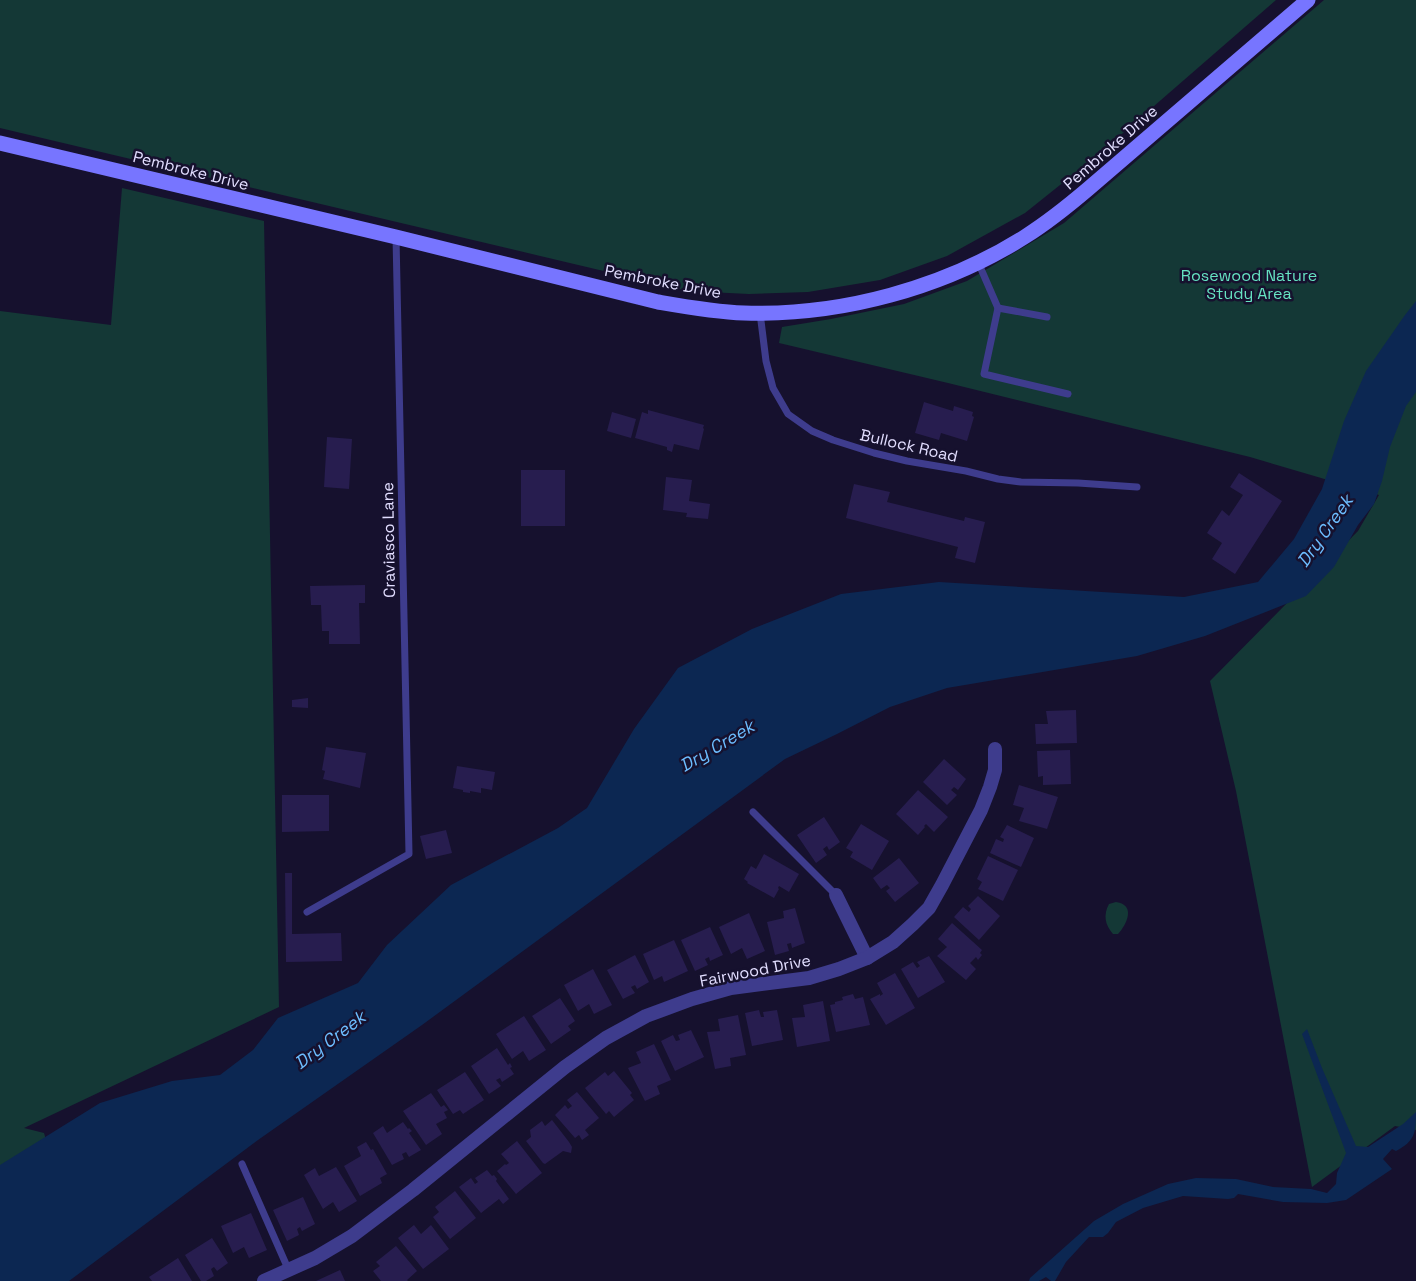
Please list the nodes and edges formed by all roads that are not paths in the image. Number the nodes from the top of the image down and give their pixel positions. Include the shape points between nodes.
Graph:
1 (1308, 0) edge
2 (0, 143) edge
3 (396, 237) junction
4 (978, 262) junction
5 (998, 308) junction
6 (760, 313) junction
7 (1047, 317) dead end
8 (1068, 394) dead end
9 (1137, 487) dead end
10 (995, 749) dead end
11 (753, 812) dead end
12 (836, 896) joint
13 (307, 912) dead end
14 (867, 958) junction
15 (242, 1164) dead end
16 (284, 1275) edge
17 (264, 1281) edge

1 - 4 street, Pembroke Drive via 1058,215
2 - 3 street, Pembroke Drive
3 - 6 street, Pembroke Drive via 658,302
3 - 13 lane, Craviasco Lane via 409,854
4 - 5 lane
4 - 6 street, Pembroke Drive via 929,282 860,302
5 - 7 lane
5 - 8 lane via 984,374
6 - 9 lane, Bullock Road via 773,388 788,414 812,431 874,453 998,479
10 - 14 street, Fairwood Drive via 995,770 981,810 928,908 893,942
11 - 12 lane
12 - 14 street
14 - 16 street, Fairwood Drive via 809,978 731,988 646,1016 565,1067 352,1236
15 - 16 lane
16 - 17 street, Fairwood Drive

